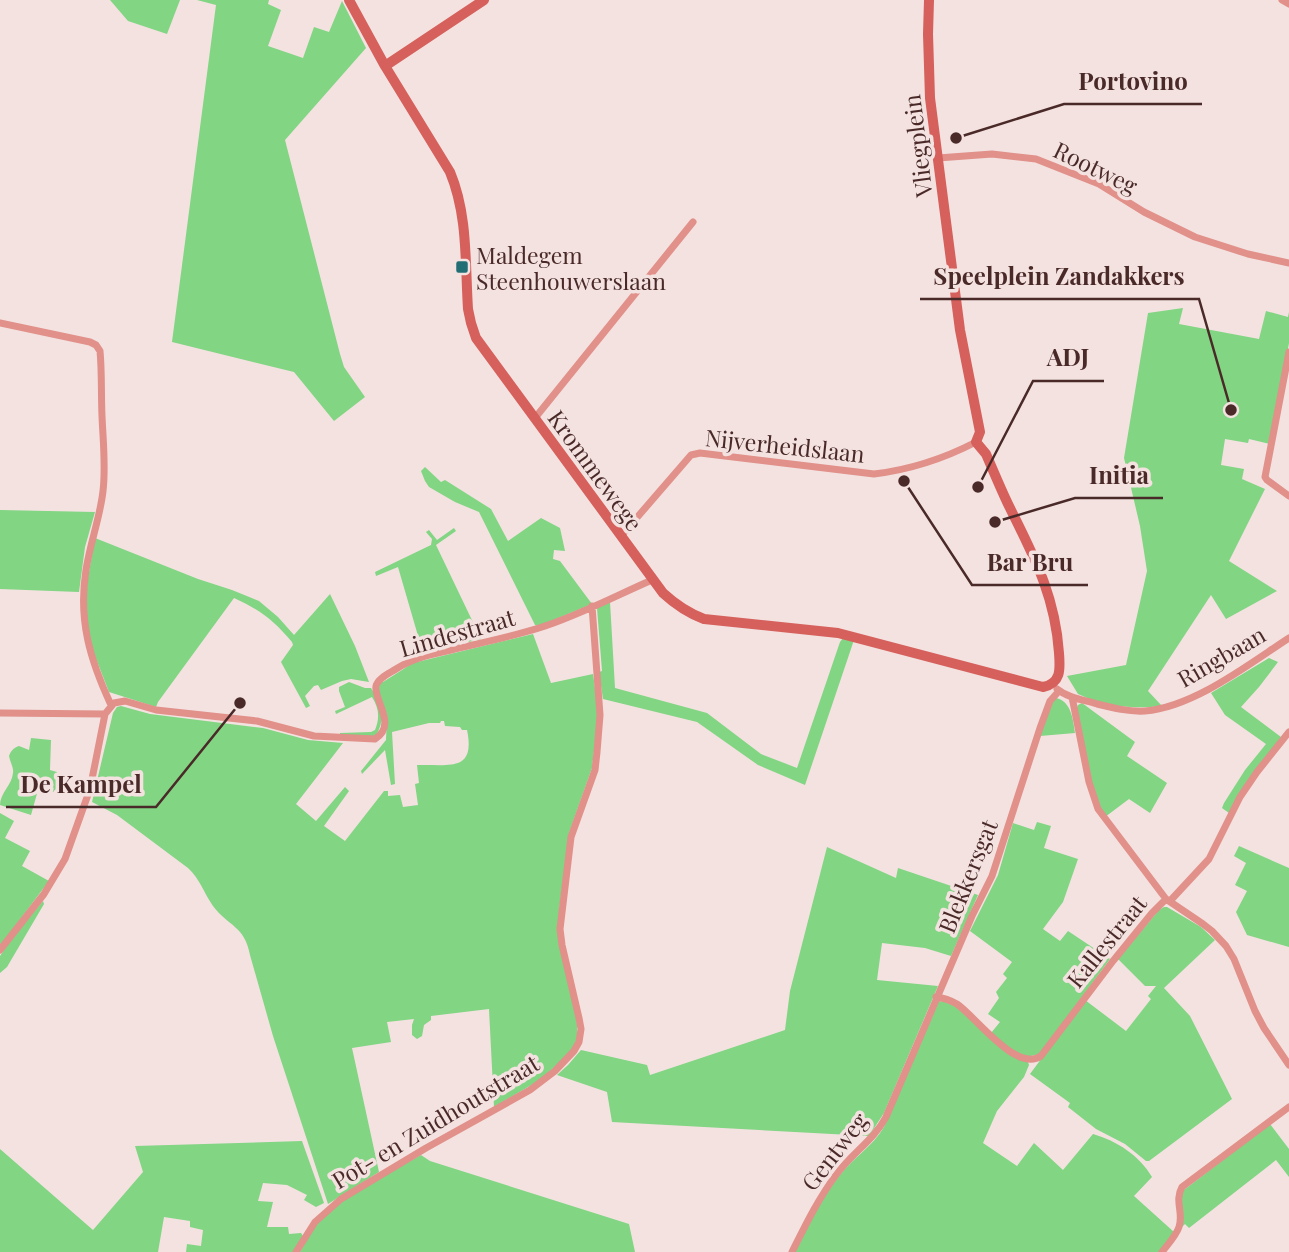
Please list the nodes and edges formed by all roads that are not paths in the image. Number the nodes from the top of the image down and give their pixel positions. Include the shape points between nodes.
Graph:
1 (349, 0) edge
2 (484, 0) edge
3 (929, 0) edge
4 (1282, 0) edge
5 (1289, 4) edge
6 (385, 66) junction
7 (938, 158) junction
8 (693, 222) dead end
9 (1289, 263) edge
10 (0, 323) edge
11 (1289, 352) edge
12 (535, 418) junction
13 (976, 442) junction
14 (1289, 496) edge
15 (621, 536) junction
16 (652, 580) junction
17 (593, 606) junction
18 (1289, 638) edge
19 (1056, 687) junction
20 (1072, 697) junction
21 (111, 705) junction
22 (0, 713) edge
23 (105, 714) junction
24 (1289, 732) edge
25 (1168, 900) junction
26 (0, 950) edge
27 (936, 997) junction
28 (1289, 1065) edge
29 (904, 1073) joint
30 (1289, 1107) edge
31 (296, 1252) edge
32 (792, 1252) edge
33 (1163, 1252) edge

1 - 6 street, Krommewege
2 - 6 street
3 - 7 street, Vliegplein via 929,80
4 - 5 street
6 - 12 street, Krommewege via 457,187 468,309 477,338
7 - 9 street, Rootweg via 992,154 1036,159 1099,184 1144,212 1202,239
7 - 13 street, Vliegplein via 960,330 980,432
8 - 12 street
10 - 21 street via 90,342 100,351 105,472 86,569 84,618 90,651
11 - 14 street via 1265,477
12 - 15 street, Krommewege
13 - 15 street, Nijverheidslaan via 921,463 874,474 691,455
13 - 19 street, Vliegplein via 986,454 1049,594 1059,661
15 - 16 street, Krommewege
16 - 17 street, Lindestraat
16 - 19 street, Krommewege via 674,603 704,619 838,633 1035,686
17 - 21 street, Lindestraat via 537,629 411,660 397,668 376,685 384,722 375,739 314,736 257,721 156,710 125,701
17 - 31 street, Pot- en Zuidhoutstraat via 600,715 597,752 571,837 560,929 579,1018 579,1042 566,1062 530,1090 341,1199 315,1222
18 - 20 street, Ringbaan via 1205,691 1170,706 1124,710
19 - 20 street, Ringbaan
19 - 27 street, Blekkersgat via 992,876
20 - 25 street, Kallestraat via 1098,809
21 - 23 street
22 - 23 street
23 - 26 street via 90,789 65,859
24 - 25 street, Kallestraat via 1241,797 1209,859
25 - 27 street, Kallestraat via 1152,913 1036,1059 1010,1051 959,1005
25 - 28 street via 1226,946 1264,1028
27 - 29 street, Blekkersgat
29 - 32 street, Gentweg via 877,1132 836,1175
30 - 33 street via 1182,1187 1177,1197 1178,1229

